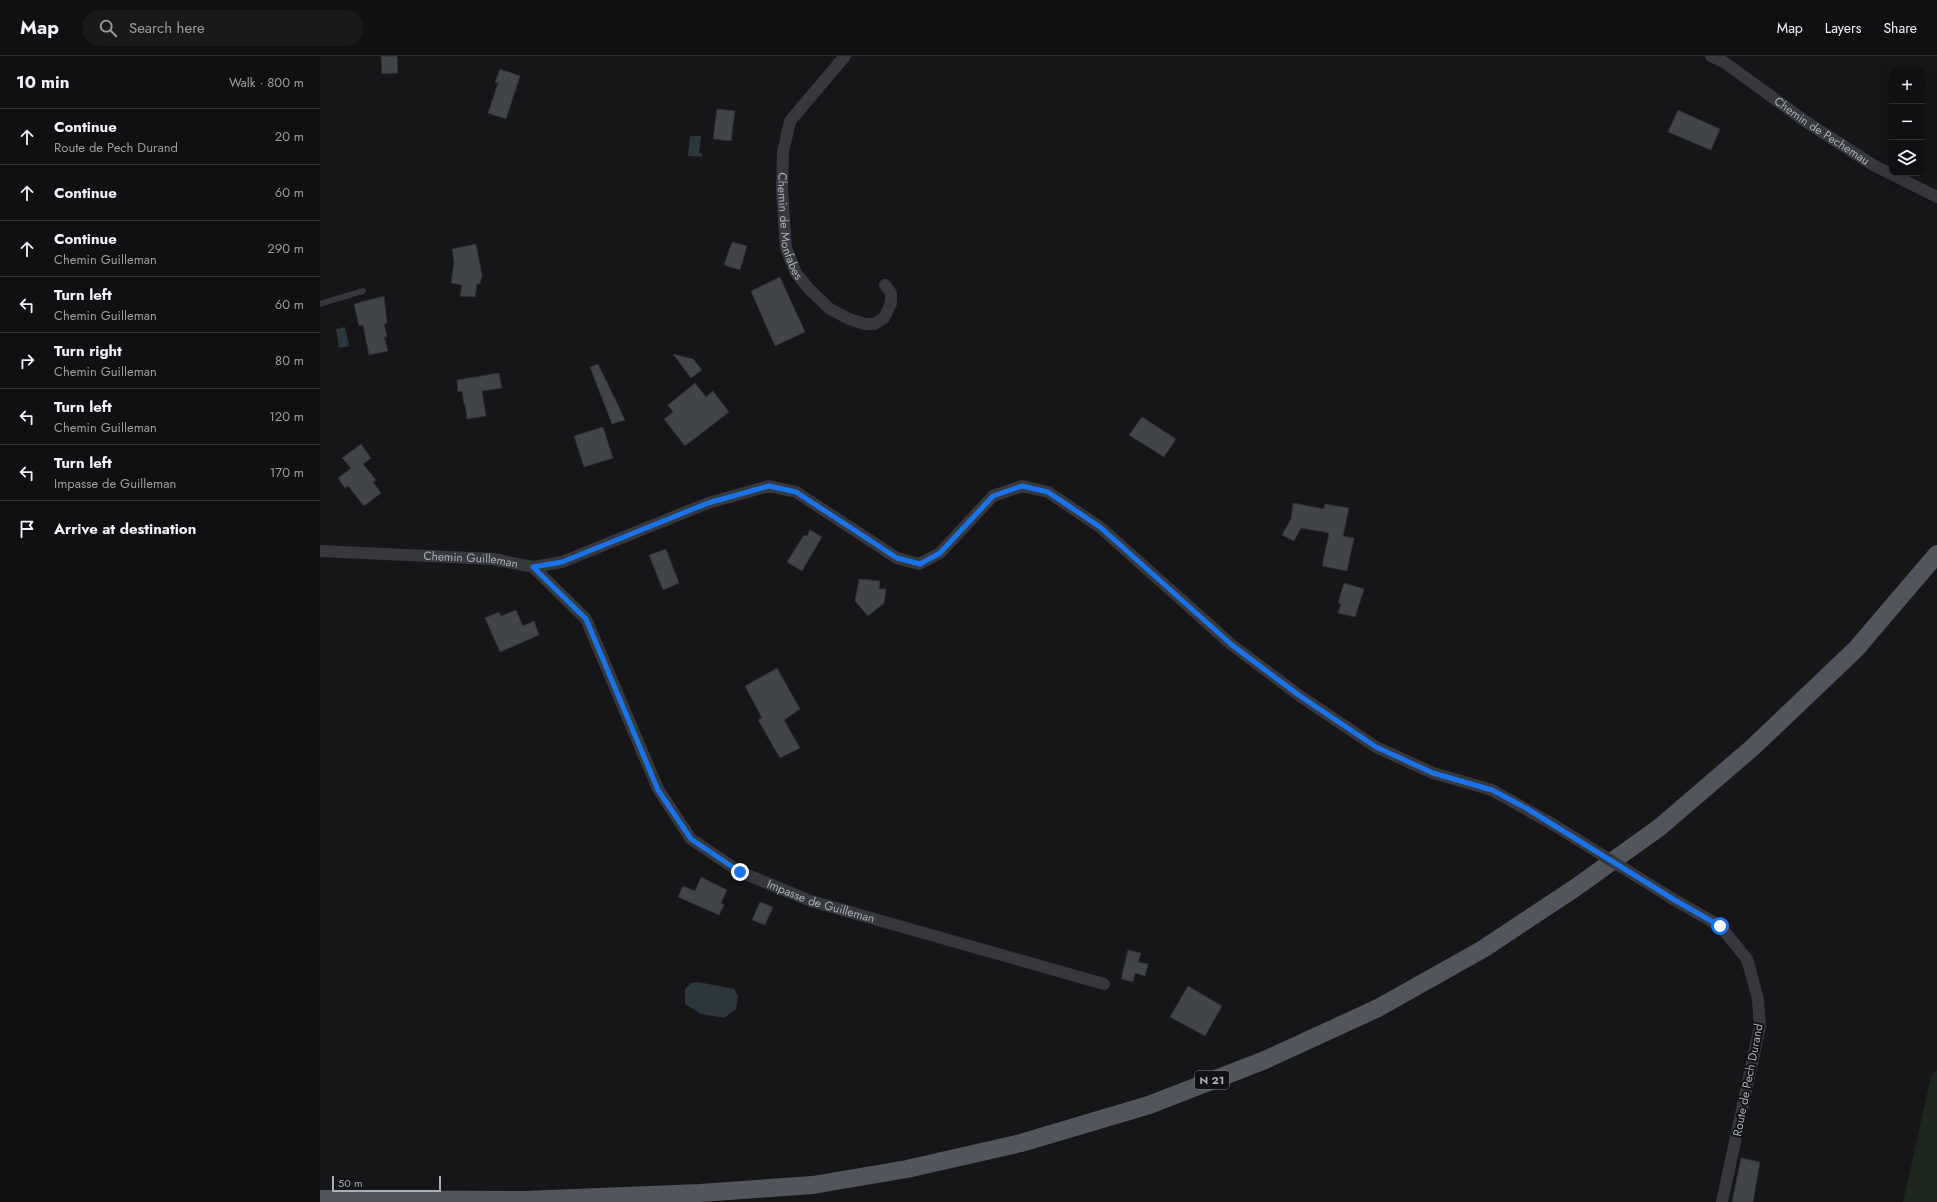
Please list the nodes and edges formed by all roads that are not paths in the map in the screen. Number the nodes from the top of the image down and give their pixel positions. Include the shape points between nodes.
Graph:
1 (845, 56) edge
2 (1711, 56) edge
3 (1937, 197) edge
4 (886, 285) dead end
5 (363, 291) dead end
6 (320, 304) edge
7 (320, 551) edge
8 (1937, 554) edge
9 (533, 567) junction
10 (1673, 899) joint
11 (1104, 984) dead end
12 (320, 1199) edge
13 (1722, 1202) edge

1 - 4 street, Chemin de Monfabes via 790,121 783,152 782,190 786,248 796,273 809,289 830,309 849,319 874,324 884,318 891,303 891,293
2 - 3 street, Chemin de Pechemau via 1724,62 1805,121 1873,166
5 - 6 lane
7 - 9 street, Chemin Guilleman via 493,559
8 - 12 main road, N 21 via 1856,649 1752,748 1660,827 1483,949 1378,1008 1265,1060 1149,1105 1021,1143 907,1169 813,1185 700,1193 524,1200
9 - 10 street, Chemin Guilleman, bridge via 562,562 708,503 769,486 796,492 897,558 920,564 940,553 993,496 1022,486 1048,492 1100,527 1232,645 1300,696 1376,747 1433,773 1492,790 1554,825
9 - 11 street, Impasse de Guilleman via 586,619 658,790 691,839 740,872 811,901
10 - 13 street, Route de Pech Durand via 1720,926 1748,959 1758,999 1760,1026

